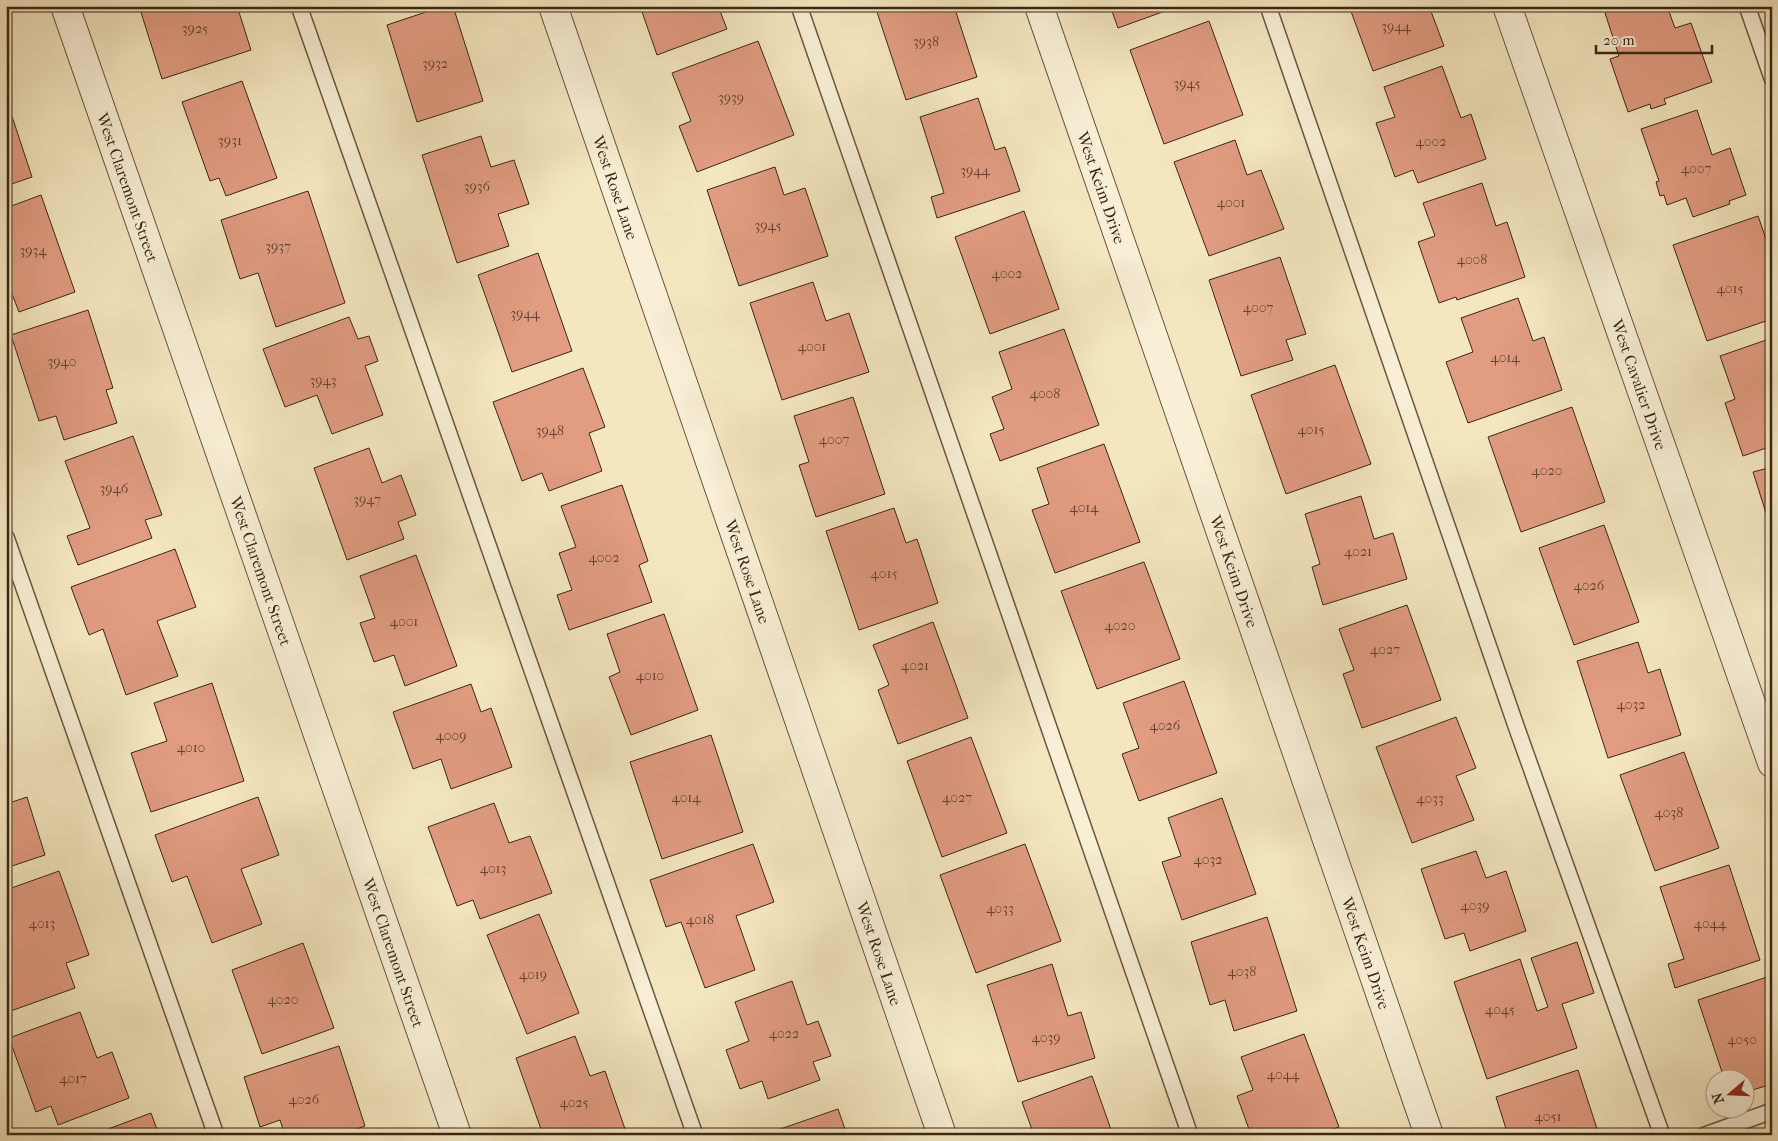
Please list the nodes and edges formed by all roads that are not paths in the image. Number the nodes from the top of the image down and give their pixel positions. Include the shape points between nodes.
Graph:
1 (65, 6) edge
2 (299, 6) edge
3 (553, 6) edge
4 (799, 6) edge
5 (1039, 6) edge
6 (1268, 6) edge
7 (1507, 6) edge
8 (1747, 6) edge
9 (1772, 78) edge
10 (6, 537) edge
11 (1772, 763) edge
12 (1772, 1111) edge
13 (216, 1135) edge
14 (457, 1135) edge
15 (695, 1135) edge
16 (942, 1135) edge
17 (1190, 1135) edge
18 (1429, 1135) edge
19 (1662, 1135) edge
20 (1704, 1135) edge

1 - 14 street, West Claremont Street
2 - 15 lane
3 - 16 street, West Rose Lane
4 - 17 lane
5 - 18 street, West Keim Drive
6 - 19 lane via 1516,726
7 - 11 street, West Cavalier Drive
8 - 9 lane
10 - 13 lane
12 - 20 lane

